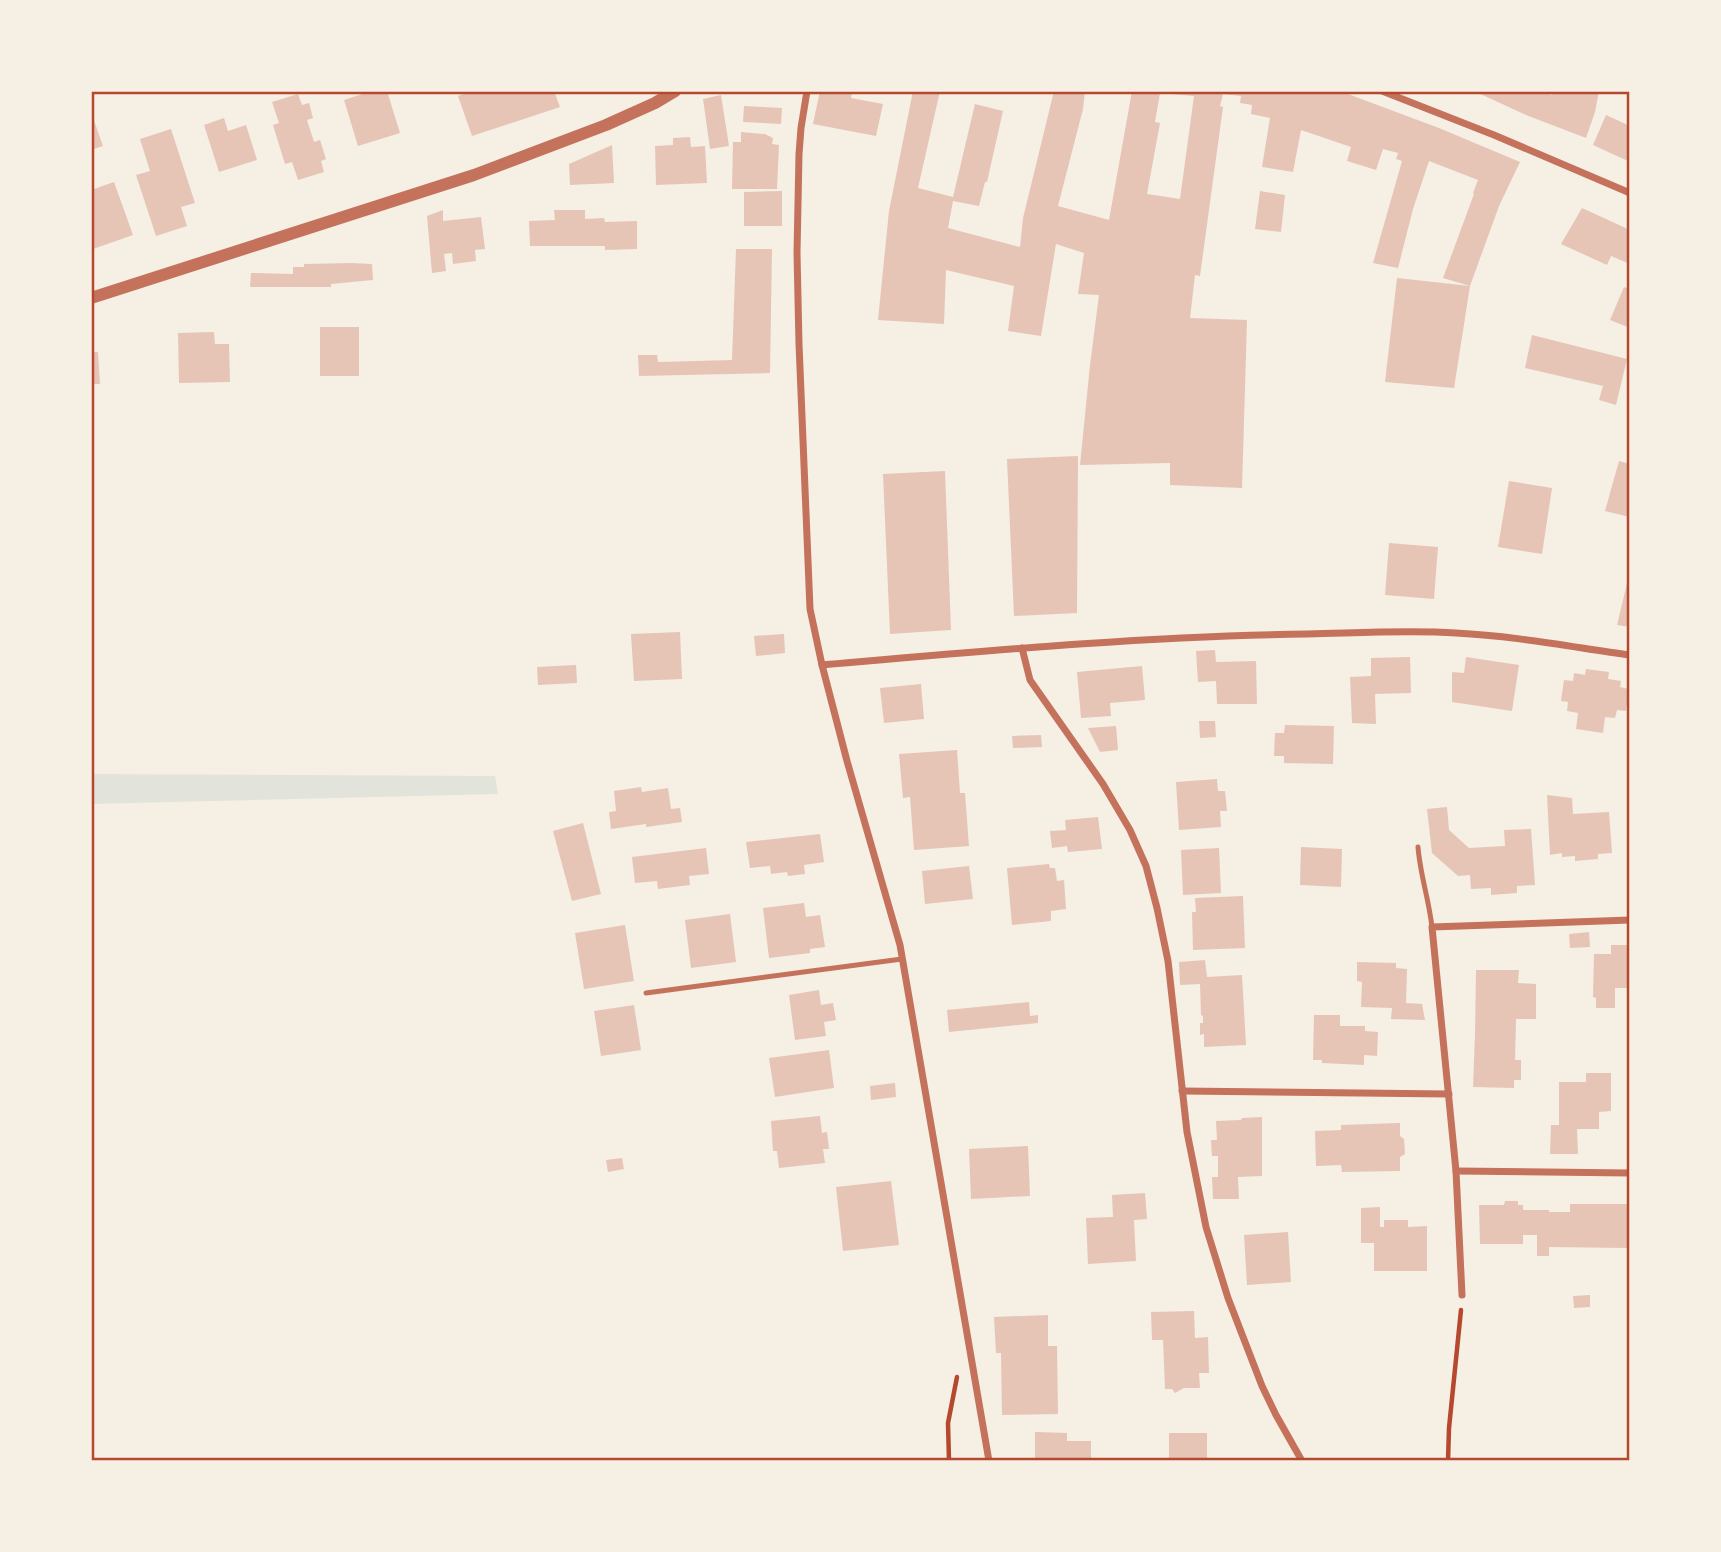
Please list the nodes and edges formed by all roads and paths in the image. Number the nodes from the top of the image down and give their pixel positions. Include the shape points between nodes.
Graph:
1 (675, 91) edge
2 (807, 91) edge
3 (1382, 91) edge
4 (1630, 193) edge
5 (91, 298) edge
6 (1022, 648) junction
7 (1630, 655) edge
8 (822, 665) junction
9 (1418, 847) dead end
10 (1630, 920) edge
11 (1432, 927) junction
12 (902, 959) junction
13 (646, 993) dead end
14 (1182, 1091) junction
15 (1449, 1094) junction
16 (1456, 1171) junction
17 (1630, 1173) edge
18 (1462, 1295) joint
19 (969, 1347) junction
20 (949, 1461) edge
21 (989, 1461) edge
22 (1302, 1461) edge
23 (1448, 1461) edge

1 - 5 street via 606,125 474,175
2 - 8 street via 798,178 798,333 810,609
3 - 4 street
6 - 7 street via 1220,635 1423,632 1530,640
6 - 8 street
6 - 14 street via 1030,680 1102,784 1138,846 1166,947
8 - 12 street
9 - 11 lane
10 - 11 street
11 - 15 street
12 - 13 lane
12 - 19 street
14 - 15 street
14 - 22 street via 1215,1261 1262,1386
15 - 16 street
16 - 17 street
16 - 18 street
18 - 23 path
19 - 20 path via 957,1377 948,1423
19 - 21 street

